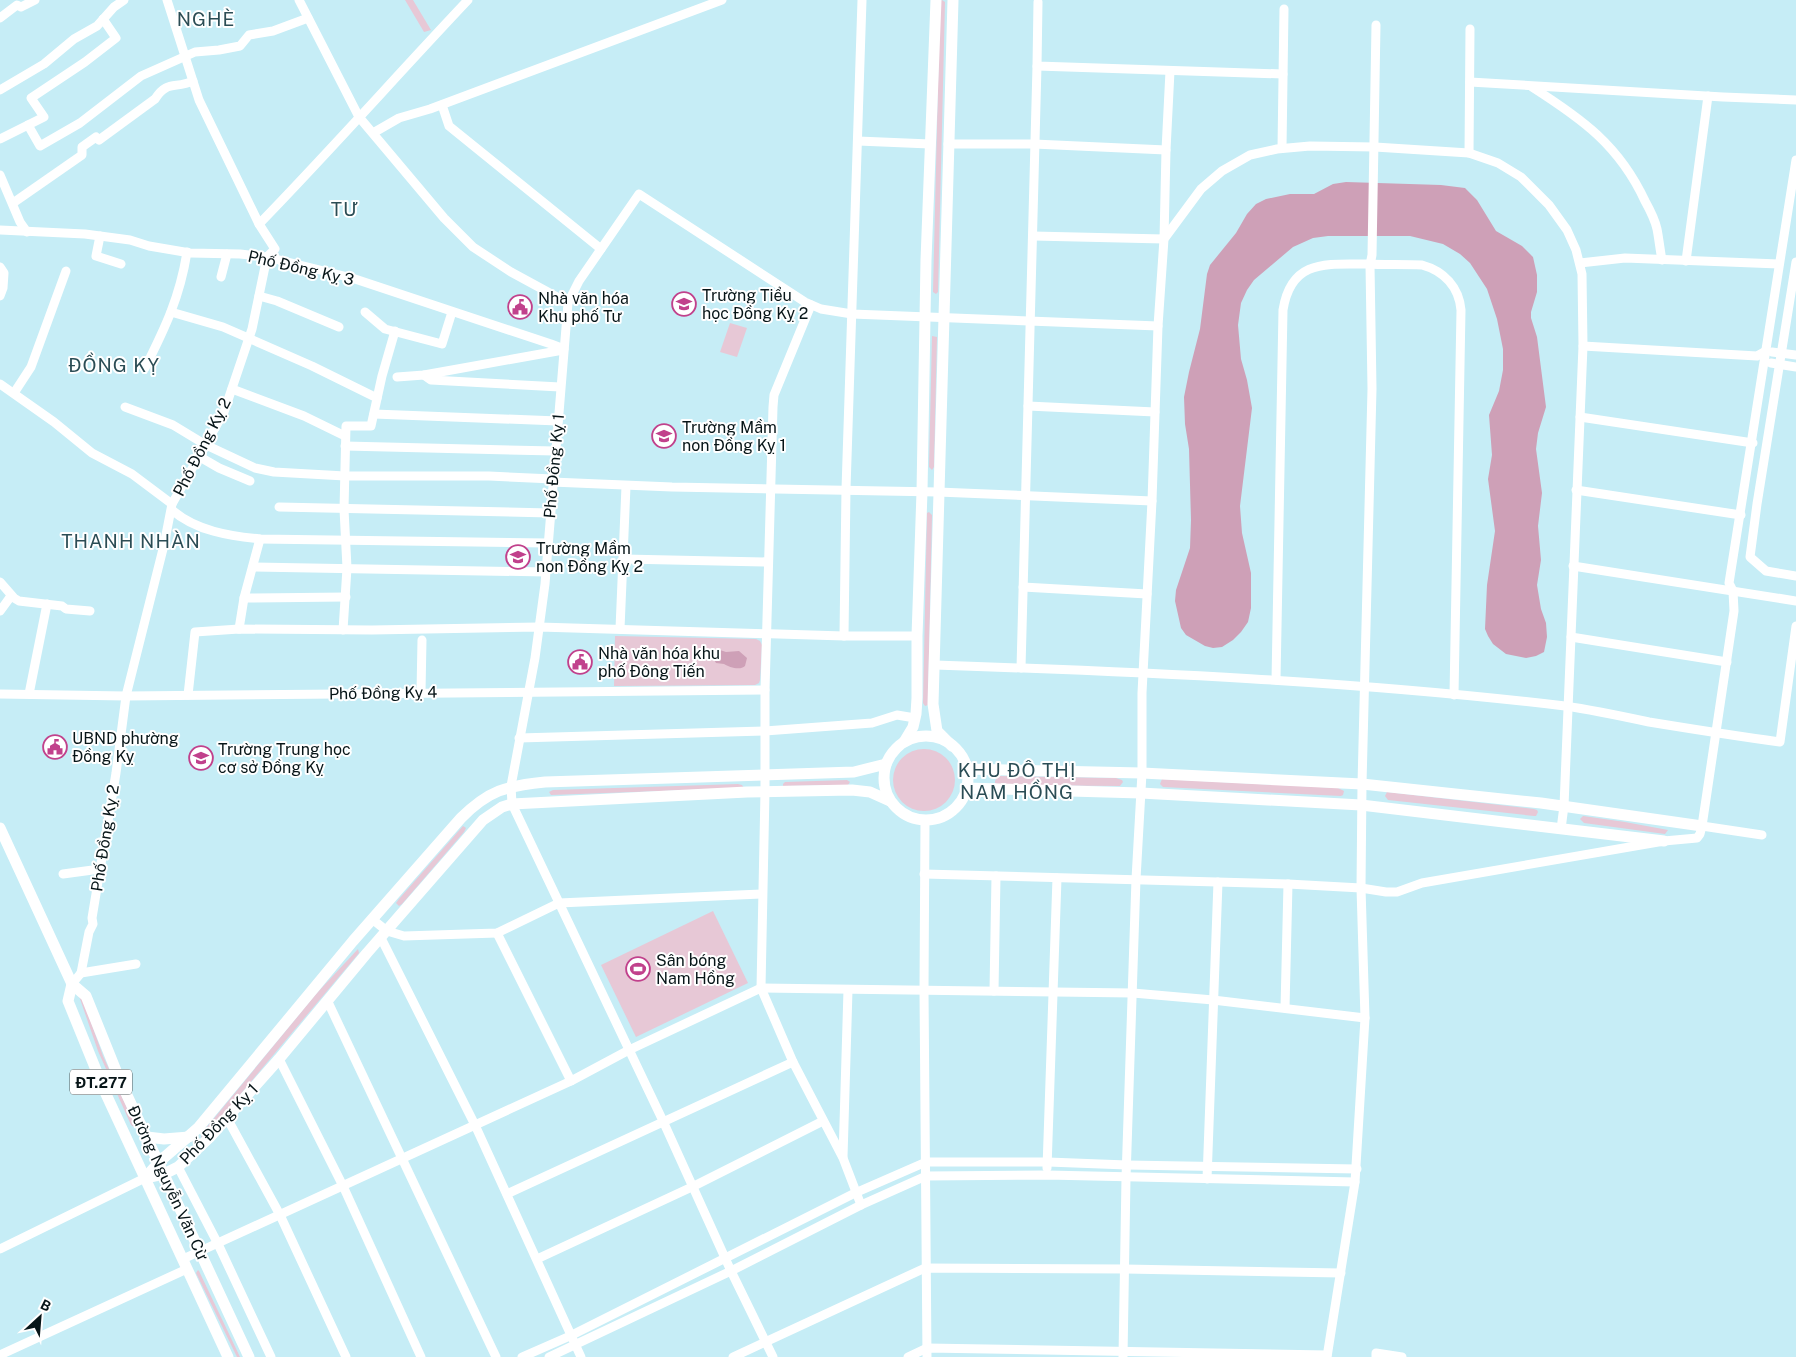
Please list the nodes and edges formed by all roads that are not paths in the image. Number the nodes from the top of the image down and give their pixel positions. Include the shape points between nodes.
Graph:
1 (35, 0) edge
2 (124, 0) edge
3 (167, 0) edge
4 (299, 0) edge
5 (468, 0) edge
6 (722, 0) edge
7 (862, 0) edge
8 (936, 0) edge
9 (953, 0) edge
10 (1038, 2) dead end
11 (1284, 9) dead end
12 (0, 18) edge
13 (308, 18) junction
14 (103, 19) junction
15 (1376, 24) dead end
16 (1470, 29) dead end
17 (185, 56) junction
18 (1037, 66) junction
19 (1170, 71) junction
20 (1283, 74) junction
21 (193, 81) junction
22 (1470, 82) junction
23 (1529, 85) junction
24 (0, 90) edge
25 (1708, 96) junction
26 (1796, 100) edge
27 (442, 105) junction
28 (359, 117) junction
29 (28, 125) junction
30 (373, 134) junction
31 (0, 139) edge
32 (858, 141) junction
33 (930, 144) junction
34 (948, 144) junction
35 (1034, 144) junction
36 (1375, 147) junction
37 (1282, 148) junction
38 (1166, 150) junction
39 (1469, 153) junction
40 (1796, 160) edge
41 (0, 175) edge
42 (12, 204) junction
43 (1164, 214) junction
44 (1180, 218) junction
45 (259, 224) junction
46 (0, 230) edge
47 (27, 232) junction
48 (100, 236) junction
49 (1033, 236) junction
50 (1164, 239) junction
51 (601, 249) junction
52 (187, 252) junction
53 (227, 254) junction
54 (267, 257) junction
55 (1662, 260) junction
56 (1686, 260) junction
57 (1796, 262) edge
58 (1580, 263) junction
59 (121, 264) dead end
60 (1370, 264) junction
61 (1779, 264) junction
62 (0, 267) edge
63 (66, 271) dead end
64 (220, 277) dead end
65 (0, 296) edge
66 (259, 296) junction
67 (568, 303) junction
68 (811, 305) junction
69 (171, 312) junction
70 (365, 312) dead end
71 (452, 312) junction
72 (852, 314) junction
73 (925, 317) junction
74 (943, 318) junction
75 (1030, 321) junction
76 (1158, 326) junction
77 (339, 327) dead end
78 (395, 331) junction
79 (248, 339) junction
80 (1584, 346) junction
81 (564, 350) junction
82 (1782, 353) junction
83 (1796, 355) edge
84 (1768, 358) junction
85 (1796, 367) edge
86 (145, 368) dead end
87 (424, 375) junction
88 (398, 377) dead end
89 (0, 384) edge
90 (560, 387) junction
91 (232, 389) junction
92 (14, 394) junction
93 (377, 398) junction
94 (1028, 406) junction
95 (125, 407) dead end
96 (1155, 412) junction
97 (374, 414) junction
98 (1580, 417) junction
99 (558, 421) junction
100 (345, 436) junction
101 (1753, 443) junction
102 (206, 445) junction
103 (345, 446) junction
104 (555, 451) junction
105 (200, 457) junction
106 (344, 476) junction
107 (250, 480) dead end
108 (552, 480) junction
109 (626, 486) junction
110 (770, 488) junction
111 (846, 489) junction
112 (1576, 490) junction
113 (922, 492) junction
114 (938, 492) junction
115 (1026, 495) junction
116 (1152, 501) junction
117 (172, 507) junction
118 (279, 507) dead end
119 (344, 510) junction
120 (550, 513) junction
121 (1741, 515) junction
122 (260, 539) junction
123 (344, 539) junction
124 (548, 543) junction
125 (624, 559) junction
126 (768, 562) junction
127 (1573, 566) junction
128 (253, 567) junction
129 (347, 568) junction
130 (546, 572) junction
131 (1796, 576) edge
132 (0, 582) edge
133 (1023, 587) junction
134 (1733, 591) junction
135 (1147, 594) junction
136 (12, 596) junction
137 (346, 597) junction
138 (244, 598) junction
139 (1796, 601) edge
140 (47, 604) junction
141 (90, 610) dead end
142 (0, 611) edge
143 (1796, 626) edge
144 (539, 627) junction
145 (239, 629) junction
146 (620, 629) junction
147 (344, 630) junction
148 (768, 634) junction
149 (844, 636) junction
150 (917, 636) junction
151 (1571, 637) junction
152 (422, 640) dead end
153 (1727, 662) junction
154 (935, 665) junction
155 (1021, 668) junction
156 (1143, 672) junction
157 (1276, 680) junction
158 (1364, 687) junction
159 (765, 690) junction
160 (421, 692) junction
161 (528, 693) junction
162 (0, 694) edge
163 (29, 694) junction
164 (188, 695) junction
165 (1454, 695) junction
166 (126, 696) junction
167 (1567, 706) junction
168 (915, 718) junction
169 (765, 731) junction
170 (1716, 734) junction
171 (520, 738) junction
172 (904, 742) junction
173 (952, 746) junction
174 (886, 764) junction
175 (966, 769) junction
176 (1142, 773) junction
177 (764, 774) junction
178 (1362, 784) junction
179 (511, 786) junction
180 (966, 788) junction
181 (765, 791) junction
182 (1141, 793) junction
183 (890, 801) junction
184 (512, 804) junction
185 (1362, 805) junction
186 (1564, 806) junction
187 (925, 820) junction
188 (1702, 826) junction
189 (0, 828) edge
190 (1561, 829) junction
191 (1762, 835) dead end
192 (1664, 841) junction
193 (100, 869) junction
194 (63, 874) dead end
195 (924, 874) junction
196 (996, 876) junction
197 (1057, 878) junction
198 (1136, 879) junction
199 (1218, 882) junction
200 (1288, 884) junction
201 (1361, 888) junction
202 (761, 894) junction
203 (559, 903) junction
204 (372, 919) junction
205 (384, 934) junction
206 (497, 934) junction
207 (136, 964) dead end
208 (81, 973) junction
209 (72, 984) junction
210 (760, 988) junction
211 (848, 990) junction
212 (924, 990) junction
213 (994, 991) junction
214 (1053, 992) junction
215 (1132, 994) junction
216 (327, 1000) junction
217 (1213, 1000) junction
218 (1285, 1008) junction
219 (1365, 1018) junction
220 (629, 1050) junction
221 (279, 1059) junction
222 (793, 1062) junction
223 (571, 1081) junction
224 (227, 1118) junction
225 (823, 1121) junction
226 (663, 1122) junction
227 (475, 1125) junction
228 (147, 1137) junction
229 (189, 1137) junction
230 (403, 1158) junction
231 (843, 1158) junction
232 (160, 1162) junction
233 (926, 1162) junction
234 (1048, 1162) junction
235 (1127, 1165) junction
236 (1207, 1165) junction
237 (178, 1166) junction
238 (1357, 1169) junction
239 (164, 1174) junction
240 (1047, 1175) junction
241 (926, 1176) junction
242 (145, 1178) junction
243 (1126, 1178) junction
244 (1207, 1180) junction
245 (1355, 1182) junction
246 (343, 1186) junction
247 (694, 1186) junction
248 (855, 1192) junction
249 (507, 1194) junction
250 (861, 1205) junction
251 (280, 1216) junction
252 (218, 1244) junction
253 (0, 1248) edge
254 (200, 1252) junction
255 (726, 1258) junction
256 (537, 1259) junction
257 (185, 1264) junction
258 (925, 1268) junction
259 (1125, 1269) junction
260 (731, 1272) junction
261 (1341, 1273) junction
262 (570, 1336) junction
263 (766, 1342) junction
264 (575, 1345) junction
265 (927, 1353) edge
266 (1123, 1354) edge
267 (0, 1355) edge
268 (226, 1356) edge
269 (1327, 1356) edge
270 (250, 1357) edge
271 (271, 1357) edge
272 (346, 1357) edge
273 (421, 1357) edge
274 (496, 1357) edge
275 (522, 1357) edge
276 (549, 1357) edge
277 (581, 1357) edge
278 (734, 1357) edge
279 (773, 1357) edge
280 (908, 1357) edge
281 (1376, 1357) edge
282 (1402, 1357) edge

1 - 12 street via 21,7 17,5
2 - 14 street
3 - 17 street, Phố Đồng Kỵ 2
4 - 13 street
5 - 28 street
6 - 27 street
7 - 32 street
8 - 33 main road
9 - 34 main road
10 - 18 street
11 - 20 street
13 - 17 street via 273,31 249,35 240,46
13 - 28 street
14 - 24 street via 44,64
14 - 29 street via 116,38 31,98 44,117
15 - 36 street
16 - 22 street
17 - 21 street, Phố Đồng Kỵ 2
17 - 29 street via 141,76 80,124 40,146
18 - 19 street
18 - 35 street
19 - 20 street
19 - 38 street
20 - 37 street
21 - 42 street via 160,90 155,99 99,140 96,137 82,147 82,155
21 - 45 street, Phố Đồng Kỵ 2 via 199,100
22 - 23 street
22 - 39 street
23 - 25 street
23 - 55 street via 1585,123 1622,161 1653,218
25 - 26 street
25 - 56 street
27 - 30 street via 399,118
27 - 51 street via 450,126
28 - 30 street
28 - 45 street
29 - 31 street
30 - 67 street via 444,218 474,247 511,272
32 - 33 street
32 - 72 street
33 - 73 main road
34 - 35 street
34 - 74 main road
35 - 38 street
35 - 49 street
36 - 37 street
36 - 39 street
36 - 60 street
37 - 44 street via 1250,155 1222,171 1201,189
38 - 43 street
39 - 58 street via 1510,169 1530,184 1557,215
40 - 61 street
41 - 42 street
42 - 47 street
43 - 44 street via 1170,221
43 - 50 street
44 - 50 street
45 - 54 street, Phố Đồng Kỵ 2 via 275,249
46 - 47 street, Phố Đồng Kỵ 3
47 - 48 street, Phố Đồng Kỵ 3
48 - 52 street, Phố Đồng Kỵ 3
48 - 59 street via 96,256
49 - 50 street
49 - 75 street
50 - 76 street
51 - 67 street, Phố Đồng Kỵ 1
51 - 68 street, Phố Đồng Kỵ 1 via 639,194
52 - 53 street, Phố Đồng Kỵ 3
52 - 69 street
53 - 54 street, Phố Đồng Kỵ 3
53 - 64 street
54 - 66 street, Phố Đồng Kỵ 2
54 - 71 street, Phố Đồng Kỵ 3 via 352,278
55 - 56 street
55 - 58 street via 1625,258
56 - 61 street
57 - 82 street
58 - 80 street
60 - 157 street via 1314,267 1293,282 1284,301
60 - 158 street via 1372,389
60 - 165 street via 1429,267 1448,279 1460,303
61 - 84 street
62 - 65 street via 4,273
63 - 92 street via 31,367
66 - 77 street
66 - 79 street, Phố Đồng Kỵ 2
67 - 81 street, Phố Đồng Kỵ 1
68 - 72 street
68 - 110 street via 774,395
69 - 79 street via 223,327
69 - 86 street
70 - 78 street via 385,329
71 - 78 street via 442,344
71 - 81 street, Phố Đồng Kỵ 3
72 - 73 street
72 - 111 street
73 - 74 street
73 - 113 main road
74 - 75 street
74 - 114 main road
75 - 76 street
75 - 94 street
76 - 96 street
78 - 93 street
79 - 91 street, Phố Đồng Kỵ 2
79 - 93 street
80 - 84 street
80 - 98 street
81 - 87 street
81 - 90 street, Phố Đồng Kỵ 1
82 - 83 street
82 - 84 street
84 - 85 street
84 - 101 street
84 - 131 street via 1750,557 1766,571
87 - 88 street
87 - 90 street via 431,380
89 - 92 street
90 - 99 street, Phố Đồng Kỵ 1
91 - 100 street via 304,416
91 - 102 street, Phố Đồng Kỵ 2
92 - 117 street via 92,453 132,474
93 - 97 street
94 - 96 street
94 - 115 street
95 - 102 street via 173,425
96 - 116 street
97 - 99 street
97 - 100 street via 371,426 346,426
98 - 101 street
98 - 112 street
99 - 104 street, Phố Đồng Kỵ 1
100 - 103 street
101 - 121 street
102 - 105 street, Phố Đồng Kỵ 2
102 - 106 street via 255,468
103 - 104 street
103 - 106 street
104 - 108 street, Phố Đồng Kỵ 1
105 - 107 street
105 - 117 street, Phố Đồng Kỵ 2
106 - 108 street via 489,476
106 - 119 street
108 - 109 street
108 - 120 street, Phố Đồng Kỵ 1
109 - 110 street
109 - 125 street
110 - 111 street
110 - 126 street
111 - 113 street
111 - 149 street
112 - 121 street
112 - 127 street
113 - 114 street
113 - 150 main road
114 - 115 street
114 - 154 main road
115 - 116 street
115 - 133 street
116 - 135 street
117 - 122 street via 180,517 206,529
117 - 166 street, Phố Đồng Kỵ 2
118 - 119 street
119 - 120 street
119 - 123 street
120 - 124 street, Phố Đồng Kỵ 1
121 - 134 street via 1730,583
122 - 123 street
122 - 128 street
123 - 124 street
123 - 129 street
124 - 130 street, Phố Đồng Kỵ 1
125 - 126 street
125 - 146 street
126 - 148 street
127 - 134 street
127 - 151 street
128 - 129 street
128 - 138 street
129 - 130 street
129 - 137 street
130 - 144 street, Phố Đồng Kỵ 1
132 - 136 street
133 - 135 street
133 - 155 street
134 - 139 street
134 - 153 street via 1734,611
135 - 156 street
136 - 140 street via 19,601
136 - 142 street
137 - 138 street
137 - 147 street
138 - 145 street
140 - 141 street
140 - 163 street
143 - 170 street via 1780,742
144 - 146 street
144 - 147 street
144 - 161 street, Phố Đồng Kỵ 1
145 - 147 street
145 - 164 street via 195,632
146 - 148 street
148 - 149 street
148 - 159 street
149 - 150 street
150 - 168 main road
151 - 153 street
151 - 167 street
152 - 160 street
153 - 170 street
154 - 155 street
154 - 173 main road via 935,725
155 - 156 street
156 - 157 street
156 - 176 street
157 - 158 street
158 - 165 street
158 - 178 street
159 - 161 street, Phố Đồng Kỵ 4
159 - 169 street
160 - 161 street, Phố Đồng Kỵ 4
160 - 164 street, Phố Đồng Kỵ 4
161 - 171 street, Phố Đồng Kỵ 1
162 - 163 street, Phố Đồng Kỵ 4
163 - 166 street, Phố Đồng Kỵ 4
164 - 166 street, Phố Đồng Kỵ 4
165 - 167 street
166 - 193 street, Phố Đồng Kỵ 2
167 - 170 street
167 - 186 street
168 - 169 street via 897,715 872,723
168 - 172 main road
169 - 171 street
169 - 177 street
170 - 188 street
171 - 179 street, Phố Đồng Kỵ 1
172 - 173 main road via 917,737 931,737
172 - 174 main road
173 - 175 main road
174 - 177 main road via 854,772
174 - 183 main road via 884,780
175 - 176 main road
175 - 180 main road
176 - 178 main road
176 - 182 street
177 - 179 main road
177 - 181 street
178 - 185 street
178 - 186 main road
179 - 184 street, Phố Đồng Kỵ 1
179 - 204 main road, Phố Đồng Kỵ 1 via 470,809
180 - 182 main road
180 - 187 main road via 963,798 953,810 940,818
181 - 183 main road via 853,790 870,792
181 - 184 main road
181 - 202 street
182 - 185 main road
182 - 198 street
183 - 187 main road via 905,815
184 - 203 street
184 - 205 main road, Phố Đồng Kỵ 1 via 483,820
185 - 190 main road
185 - 201 street
186 - 188 main road
186 - 190 street
187 - 195 street
188 - 191 street
188 - 192 street via 1697,838
189 - 209 main road, Đường Nguyễn Văn Cừ / ĐT.277
190 - 192 main road
192 - 201 street via 1422,883 1397,892
193 - 194 street
193 - 208 street, Phố Đồng Kỵ 2
195 - 196 street
195 - 212 street
196 - 197 street
196 - 213 street
197 - 198 street
197 - 214 street
198 - 199 street
198 - 215 street
199 - 200 street
199 - 217 street
200 - 201 street
200 - 218 street
201 - 219 street
202 - 203 street
202 - 210 street
203 - 206 street
203 - 220 street
204 - 205 street
204 - 229 main road, Phố Đồng Kỵ 1
205 - 206 street
205 - 216 main road, Phố Đồng Kỵ 1
205 - 227 street
206 - 223 street
207 - 208 street
208 - 209 street, Phố Đồng Kỵ 2
209 - 228 main road, Đường Nguyễn Văn Cừ / ĐT.277 via 86,996
209 - 242 main road, Đường Nguyễn Văn Cừ / ĐT.277 via 68,1001
210 - 211 street
210 - 220 street
210 - 222 street
211 - 212 street
211 - 231 street
212 - 213 street
212 - 233 street
213 - 214 street
214 - 215 street
214 - 234 street
215 - 217 street
215 - 235 street
216 - 221 main road, Phố Đồng Kỵ 1
216 - 230 street
217 - 218 street
217 - 236 street
218 - 219 street
219 - 238 street
220 - 223 street
220 - 226 street
221 - 224 main road, Phố Đồng Kỵ 1
221 - 246 street
222 - 225 street
222 - 226 street
223 - 227 street
224 - 237 main road, Phố Đồng Kỵ 1
224 - 251 street
225 - 231 street
225 - 247 street
226 - 247 street
226 - 249 street
227 - 230 street
227 - 249 street
228 - 229 main road via 163,1140
228 - 232 main road, Đường Nguyễn Văn Cừ / ĐT.277
229 - 232 main road, Phố Đồng Kỵ 1
230 - 246 street
230 - 274 street
231 - 248 street
232 - 239 main road, Đường Nguyễn Văn Cừ / ĐT.277
232 - 242 main road, Phố Đồng Kỵ 1
233 - 234 street
233 - 241 street
233 - 248 street
234 - 235 street
234 - 240 street
235 - 236 street
235 - 243 street
236 - 238 street
236 - 244 street
237 - 239 main road, Phố Đồng Kỵ 1
237 - 252 street
238 - 245 street
239 - 242 main road, Phố Đồng Kỵ 1
239 - 254 main road, Đường Nguyễn Văn Cừ / ĐT.277
240 - 241 street
240 - 243 street
241 - 250 street
241 - 258 street
242 - 253 street
242 - 257 main road, Đường Nguyễn Văn Cừ / ĐT.277
243 - 244 street
243 - 259 street
244 - 245 street
245 - 261 street
246 - 251 street
246 - 273 street
247 - 255 street
247 - 256 street
248 - 250 street
248 - 255 street
249 - 256 street
250 - 260 street
251 - 252 street
251 - 272 street
252 - 254 street
252 - 271 street
254 - 257 street
254 - 270 main road, Đường Nguyễn Văn Cừ / ĐT.277
255 - 260 street
255 - 262 street
256 - 262 street
257 - 267 street
257 - 268 main road, Đường Nguyễn Văn Cừ / ĐT.277
258 - 259 street
258 - 263 street
258 - 265 street
259 - 261 street
259 - 266 street
260 - 263 street
260 - 264 street
261 - 269 street
262 - 264 street
262 - 275 street
263 - 278 street
263 - 279 street
264 - 276 street
264 - 277 street
265 - 266 street
265 - 280 street
266 - 269 street
281 - 282 street via 1376,1353

